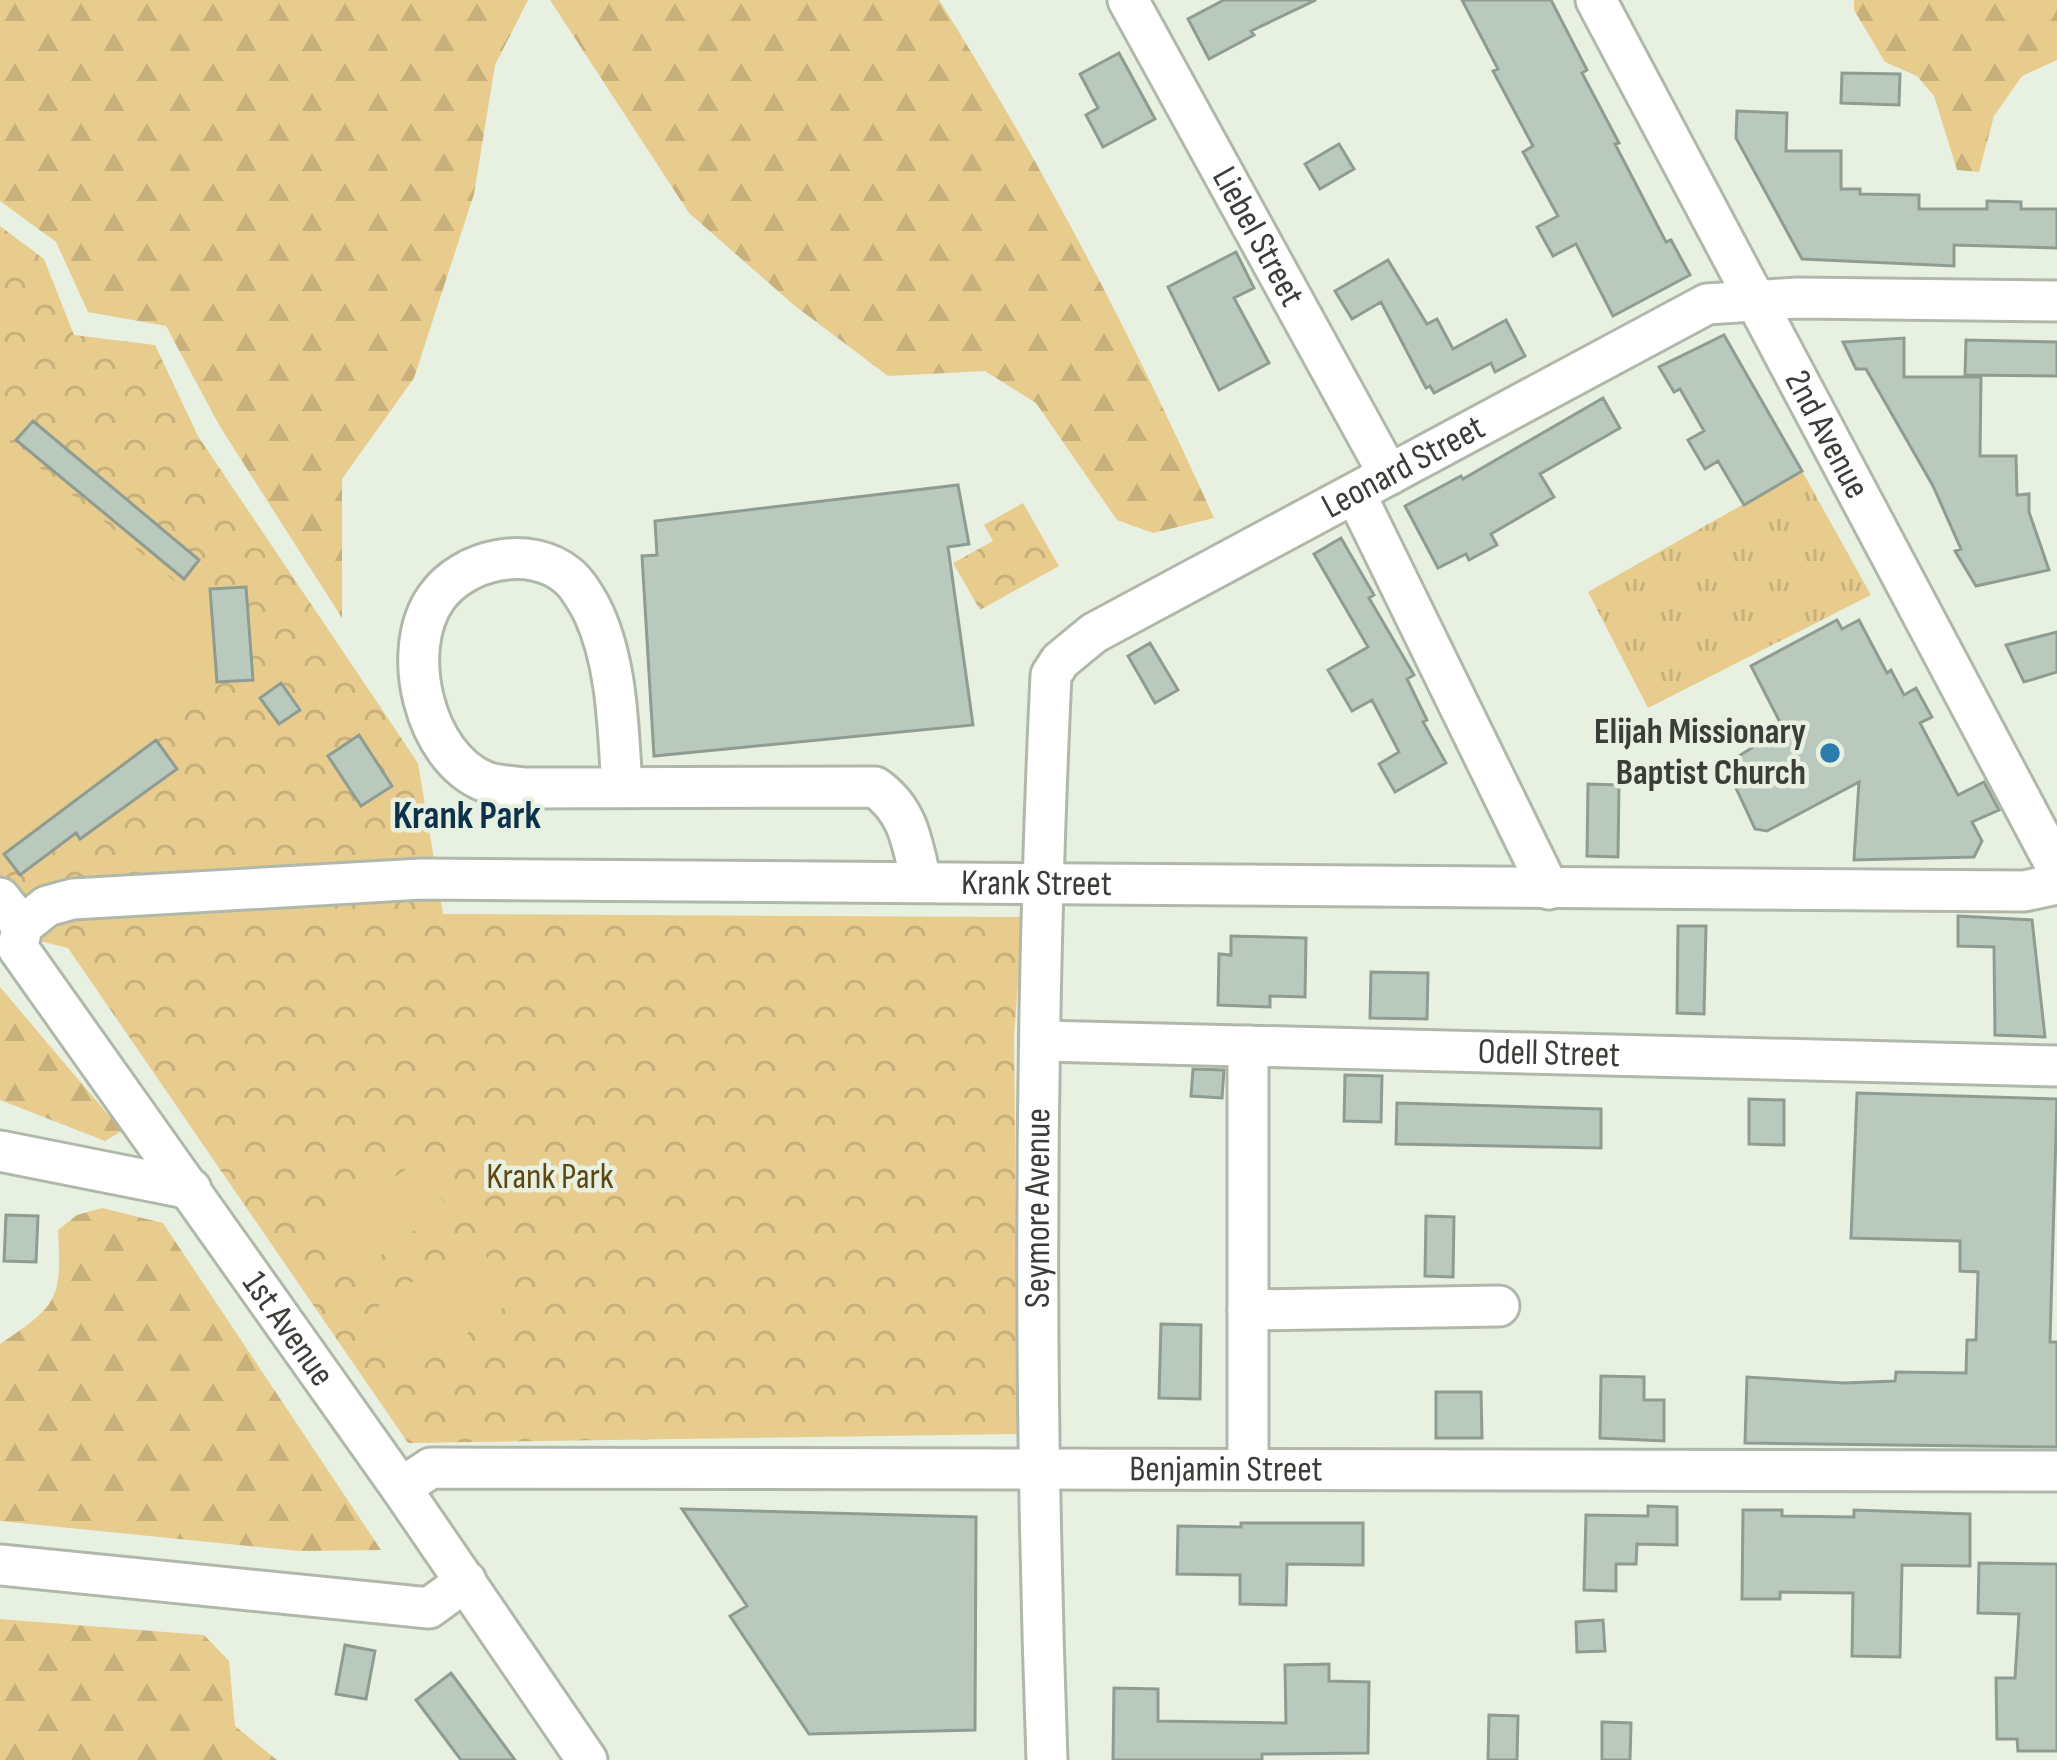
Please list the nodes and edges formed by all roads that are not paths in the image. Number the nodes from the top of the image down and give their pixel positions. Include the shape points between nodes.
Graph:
1 (1129, 0) edge
2 (1595, 0) edge
3 (1758, 300) junction
4 (2057, 301) edge
5 (1372, 485) junction
6 (1060, 661) joint
7 (622, 787) junction
8 (2057, 868) edge
9 (921, 881) junction
10 (1044, 881) junction
11 (2057, 884) edge
12 (1549, 889) junction
13 (11, 912) edge
14 (1042, 1041) junction
15 (1248, 1046) junction
16 (2057, 1066) edge
17 (0, 1151) edge
18 (191, 1189) junction
19 (1499, 1306) dead end
20 (1248, 1310) junction
21 (1037, 1468) junction
22 (1248, 1469) junction
23 (2057, 1471) edge
24 (401, 1489) junction
25 (0, 1564) edge
26 (466, 1581) junction
27 (587, 1760) edge
28 (1047, 1760) edge

1 - 5 street, Liebel Street
2 - 3 street, 2nd Avenue
3 - 4 street, Leonard Street
3 - 5 street, Leonard Street via 1707,304
3 - 8 street, 2nd Avenue
5 - 6 street, Leonard Street via 1094,633
5 - 12 street, Liebel Street
6 - 10 street, Seymore Avenue via 1052,675
7 - 7 street via 484,782 438,736 423,704 419,649 437,597 461,573 531,559 568,576 594,614 605,654
7 - 9 street via 875,787 906,820
9 - 10 street, Krank Street
9 - 13 street, Krank Street via 422,880 73,899
10 - 12 street, Krank Street
10 - 14 street, Seymore Avenue
11 - 12 street, Krank Street via 2024,891
13 - 18 street, 1st Avenue via 18,948
14 - 15 street, Odell Street
14 - 21 street, Seymore Avenue
15 - 16 street, Odell Street
15 - 20 street
17 - 18 street
18 - 24 street, 1st Avenue
19 - 20 street
20 - 22 street
21 - 22 street, Benjamin Street
21 - 24 street, Benjamin Street via 431,1468
21 - 28 street, Seymore Avenue
22 - 23 street, Benjamin Street
24 - 26 street, 1st Avenue
25 - 26 street via 429,1608
26 - 27 street, 1st Avenue

